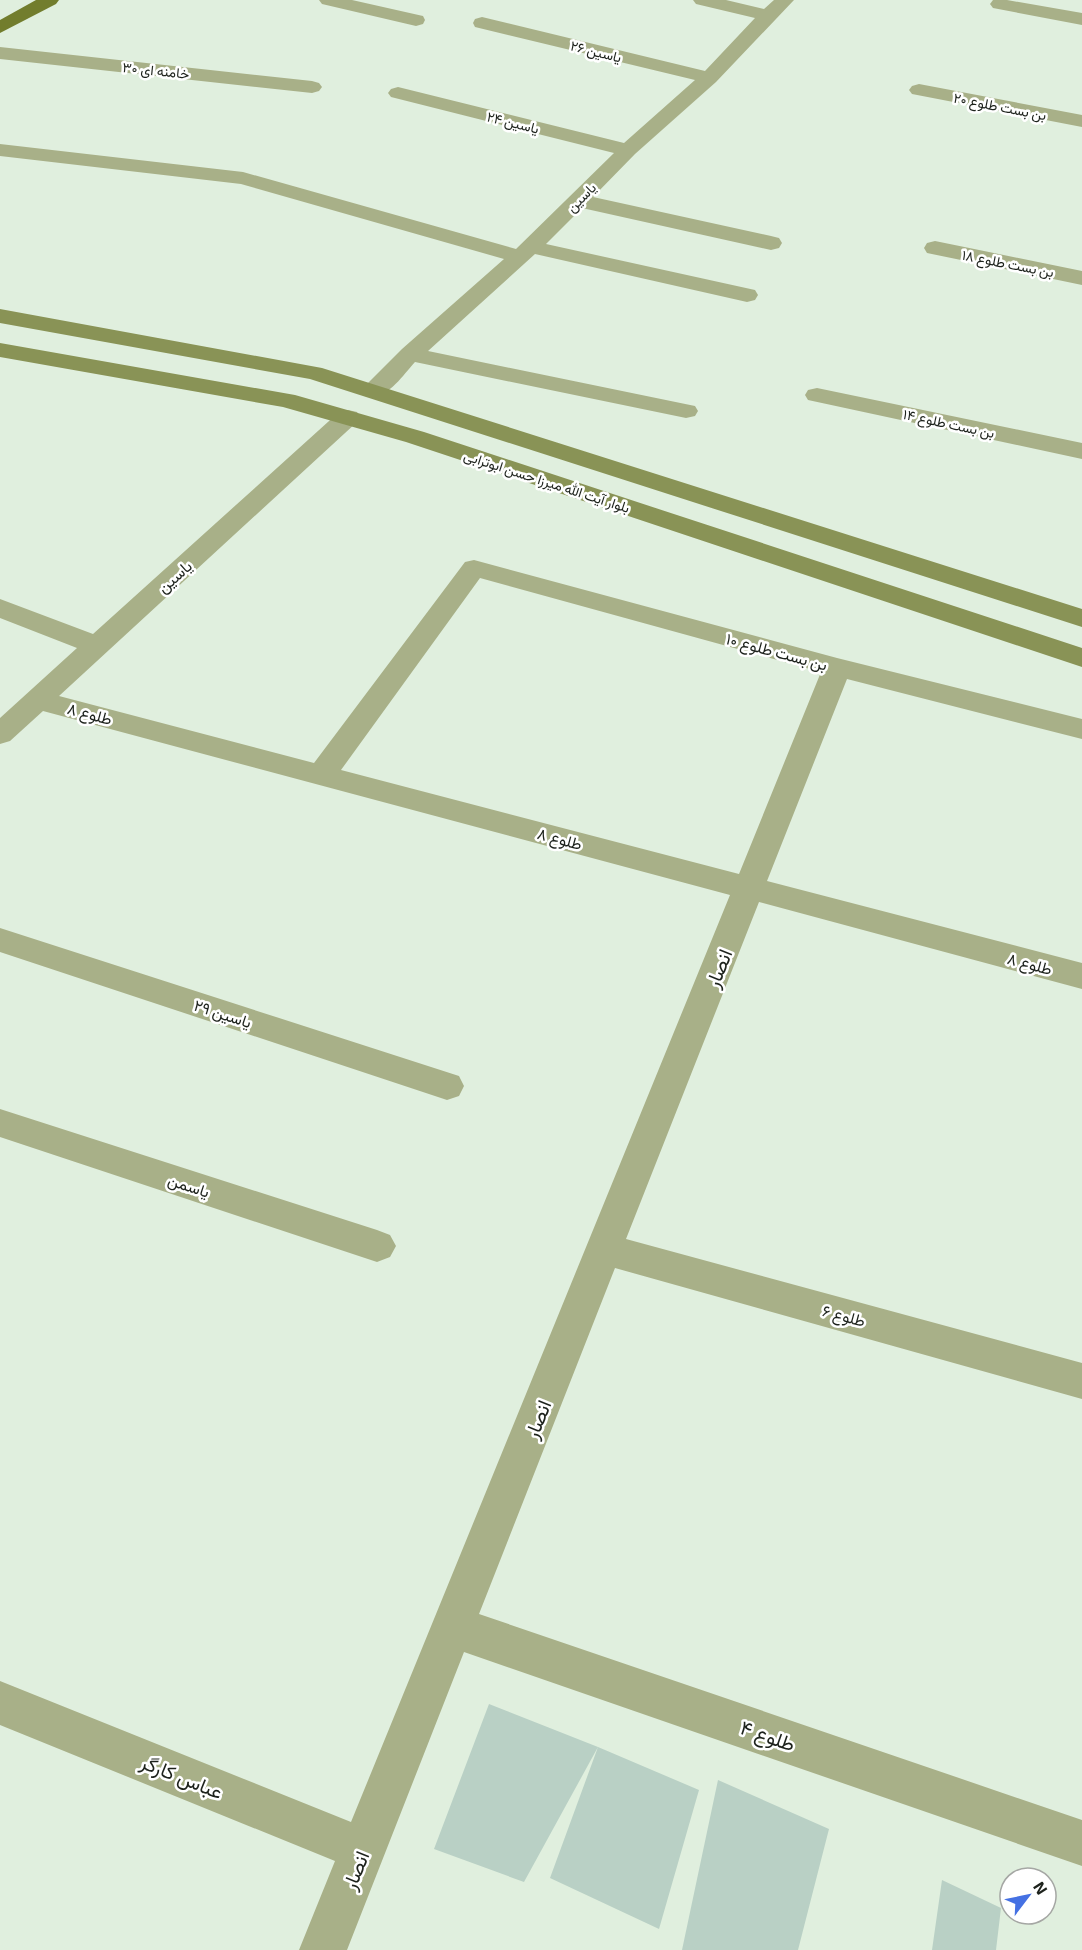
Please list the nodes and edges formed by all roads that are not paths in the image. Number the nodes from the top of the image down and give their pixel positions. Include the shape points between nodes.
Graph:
1 (51, 0) edge
2 (328, 0) edge
3 (702, 0) edge
4 (785, 0) edge
5 (999, 4) dead end
6 (768, 15) junction
7 (1082, 19) edge
8 (416, 20) dead end
9 (483, 23) dead end
10 (0, 27) edge
11 (0, 53) edge
12 (709, 78) junction
13 (312, 87) dead end
14 (919, 90) dead end
15 (398, 93) dead end
16 (1082, 121) edge
17 (0, 150) edge
18 (628, 150) junction
19 (577, 200) junction
20 (771, 243) dead end
21 (935, 248) dead end
22 (526, 252) junction
23 (1082, 278) edge
24 (747, 295) dead end
25 (0, 316) edge
26 (0, 350) edge
27 (410, 354) junction
28 (374, 391) junction
29 (817, 396) dead end
30 (686, 411) dead end
31 (348, 417) junction
32 (1082, 451) edge
33 (0, 608) edge
34 (1082, 618) edge
35 (97, 646) junction
36 (1082, 658) edge
37 (837, 667) junction
38 (38, 700) junction
39 (1082, 729) edge
40 (0, 734) edge
41 (321, 775) junction
42 (751, 888) junction
43 (0, 940) edge
44 (1082, 976) edge
45 (447, 1086) dead end
46 (0, 1123) edge
47 (377, 1246) dead end
48 (605, 1249) junction
49 (1082, 1381) edge
50 (453, 1627) junction
51 (0, 1703) edge
52 (1082, 1843) edge
53 (364, 1850) junction
54 (323, 1950) edge

1 - 10 main road
2 - 8 street
3 - 6 street
4 - 6 street, یاسین
5 - 7 street
6 - 12 street, یاسین
9 - 12 street, یاسین ۲۶
11 - 13 street, خامنه ای ۳۰
12 - 18 street, یاسین
14 - 16 street, بن بست طلوع ۲۰
15 - 18 street, یاسین ۲۴
17 - 22 street via 243,178
18 - 19 street, یاسین
19 - 20 street
19 - 22 street, یاسین
21 - 23 street, بن بست طلوع ۱۸
22 - 24 street
22 - 27 street, یاسین
25 - 28 main road, بلوار آیت الله میرزا حسن ابوترابی via 314,373
26 - 31 main road, بلوار آیت الله میرزا حسن ابوترابی via 286,400
27 - 28 street, یاسین
27 - 30 street
28 - 31 main road
28 - 34 main road, بلوار آیت الله میرزا حسن ابوترابی
29 - 32 street, بن بست طلوع ۱۴
31 - 35 street, یاسین
31 - 36 main road, بلوار آیت الله میرزا حسن ابوترابی
33 - 35 street
35 - 38 street, یاسین
37 - 39 street, بن بست طلوع ۱۰
37 - 41 street, بن بست طلوع ۱۰ via 474,568
37 - 42 street, انصار
38 - 40 street, یاسین
38 - 41 street, طلوع ۸
41 - 42 street, طلوع ۸
42 - 44 street, طلوع ۸
42 - 48 street, انصار
43 - 45 street, یاسین ۲۹
46 - 47 street, یاسمن
48 - 49 street, طلوع ۶
48 - 50 street, انصار
50 - 52 street, طلوع ۴
50 - 53 street, انصار
51 - 53 street, عباس کارگر
53 - 54 street, انصار

